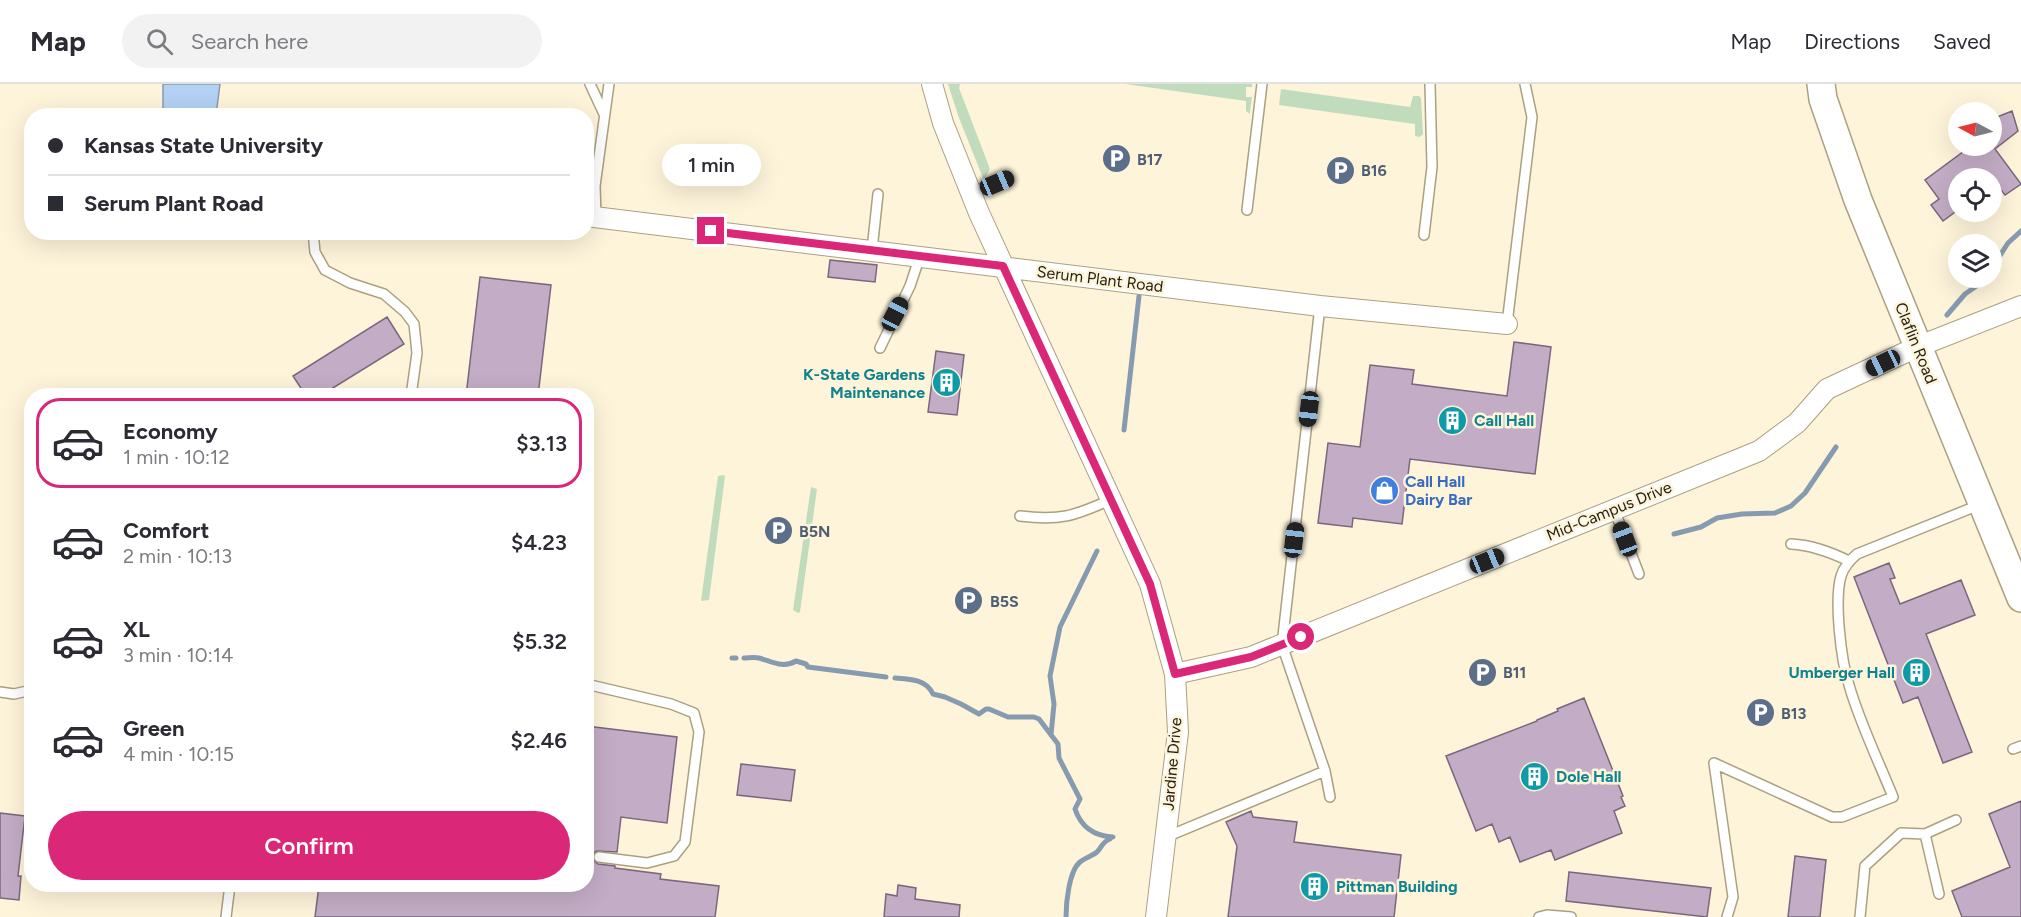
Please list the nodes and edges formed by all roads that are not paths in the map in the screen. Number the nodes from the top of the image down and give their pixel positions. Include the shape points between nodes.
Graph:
1 (590, 84) edge
2 (609, 84) edge
3 (932, 84) edge
4 (1262, 84) edge
5 (1430, 84) edge
6 (1525, 84) edge
7 (1821, 84) edge
8 (604, 114) junction
9 (1008, 178) dead end
10 (594, 194) edge
11 (878, 194) dead end
12 (971, 194) junction
13 (1247, 210) dead end
14 (594, 217) edge
15 (1424, 235) dead end
16 (314, 240) edge
17 (872, 250) junction
18 (920, 256) junction
19 (1003, 266) junction
20 (1320, 306) junction
21 (2021, 306) edge
22 (1507, 324) joint
23 (1917, 347) junction
24 (880, 348) dead end
25 (412, 388) edge
26 (1110, 500) junction
27 (1981, 504) junction
28 (1614, 509) junction
29 (1020, 516) dead end
30 (1791, 544) dead end
31 (1848, 561) junction
32 (1639, 574) dead end
33 (2021, 598) edge
34 (1282, 645) junction
35 (1175, 674) junction
36 (594, 686) edge
37 (0, 692) edge
38 (24, 692) edge
39 (1325, 771) junction
40 (1330, 797) dead end
41 (1956, 820) dead end
42 (1925, 834) junction
43 (1166, 837) junction
44 (599, 857) dead end
45 (229, 892) edge
46 (1939, 894) dead end
47 (226, 917) edge
48 (1156, 917) edge
49 (1539, 917) edge
50 (1571, 917) edge
51 (1727, 917) edge
52 (1860, 917) edge

1 - 8 lane
2 - 8 lane
3 - 12 street, Jardine Drive
4 - 13 lane
5 - 15 lane via 1432,167
6 - 22 lane via 1532,117
7 - 23 street, Claflin Road via 1822,99 1854,190
8 - 10 lane
9 - 12 lane
11 - 17 lane
12 - 19 street, Jardine Drive
14 - 17 street, Serum Plant Road
16 - 25 lane via 315,252 326,270 384,294 414,324 417,353
17 - 18 street, Serum Plant Road
18 - 19 street, Serum Plant Road
18 - 24 lane
19 - 20 street, Serum Plant Road
19 - 26 street, Jardine Drive
20 - 22 street, Serum Plant Road
20 - 34 lane
21 - 23 street, Mid-Campus Drive
23 - 27 street, Claflin Road
23 - 28 street, Mid-Campus Drive via 1827,389 1797,423 1759,451
26 - 29 lane via 1074,516
26 - 35 street, Jardine Drive via 1150,584
27 - 31 lane
27 - 33 street, Claflin Road
28 - 32 lane
28 - 34 street, Mid-Campus Drive
30 - 31 lane via 1830,552
31 - 51 lane via 1841,577 1839,605 1849,685 1893,797 1842,817 1832,817 1714,763 1733,897
34 - 35 street, Mid-Campus Drive via 1251,657
34 - 39 lane
35 - 43 street, Jardine Drive via 1178,732
36 - 44 lane via 694,713 699,732 685,842 674,856 647,863
37 - 38 lane
39 - 40 lane
39 - 43 lane
41 - 42 lane
42 - 46 lane
42 - 52 lane via 1901,833 1865,866
43 - 48 street, Jardine Drive
45 - 47 lane
49 - 50 lane

